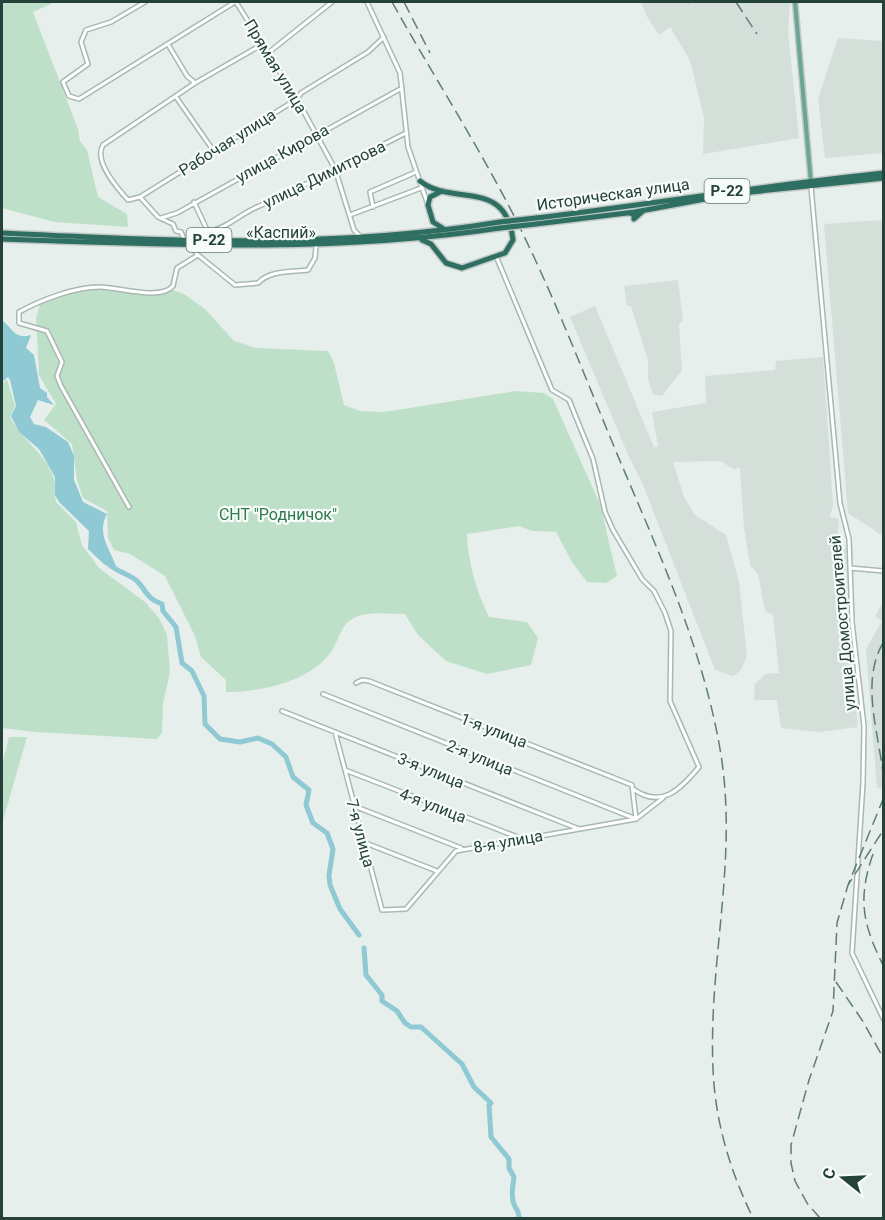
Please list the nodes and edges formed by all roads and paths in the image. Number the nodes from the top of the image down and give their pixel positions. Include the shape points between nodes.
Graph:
1 (145, 2) edge
2 (236, 2) edge
3 (332, 2) edge
4 (367, 2) edge
5 (795, 2) edge
6 (384, 37) junction
7 (263, 44) junction
8 (168, 45) junction
9 (268, 53) junction
10 (195, 83) junction
11 (402, 88) junction
12 (176, 97) junction
13 (297, 99) junction
14 (406, 133) junction
15 (316, 134) junction
16 (213, 150) junction
17 (335, 169) junction
18 (416, 172) junction
19 (884, 173) edge
20 (884, 178) edge
21 (420, 181) junction
22 (811, 183) junction
23 (422, 188) junction
24 (442, 191) junction
25 (140, 197) junction
26 (194, 202) junction
27 (428, 204) junction
28 (373, 207) junction
29 (350, 215) junction
30 (430, 215) junction
31 (161, 218) junction
32 (536, 221) junction
33 (354, 230) junction
34 (454, 232) junction
35 (2, 234) edge
36 (417, 236) junction
37 (361, 237) junction
38 (348, 238) junction
39 (2, 239) edge
40 (187, 244) junction
41 (316, 246) junction
42 (435, 250) junction
43 (198, 255) junction
44 (495, 256) junction
45 (129, 507) dead end
46 (849, 568) junction
47 (884, 571) edge
48 (356, 683) dead end
49 (323, 694) dead end
50 (282, 711) dead end
51 (335, 732) junction
52 (345, 770) junction
53 (632, 787) junction
54 (665, 797) junction
55 (354, 806) junction
56 (636, 819) junction
57 (580, 829) junction
58 (521, 839) junction
59 (363, 843) junction
60 (463, 849) junction
61 (437, 871) junction
62 (406, 909) joint
63 (884, 1020) edge

1 - 8 street via 111,22 86,30 81,42 88,64 66,78 65,91 79,99
2 - 7 street, Прямая улица
2 - 8 street
3 - 9 street
4 - 6 street
5 - 22 main road
6 - 11 street via 400,73
6 - 13 street, Рабочая улица
7 - 9 street, Прямая улица
7 - 10 street
8 - 10 street
9 - 13 street, Прямая улица
10 - 12 street
11 - 14 street
11 - 15 street, улица Кирова
12 - 16 street
12 - 25 street via 100,150 111,180 128,200
13 - 15 street, Прямая улица
13 - 16 street, Рабочая улица
14 - 17 street, улица Димитрова
14 - 18 street
15 - 17 street, Прямая улица
15 - 26 street, улица Кирова
16 - 25 street, Рабочая улица
17 - 26 street, улица Димитрова via 237,217 222,229 208,232
17 - 29 street, Прямая улица
18 - 21 street
18 - 28 street via 370,192
19 - 22 highway, Историческая улица / Р-22
20 - 22 highway, Историческая улица / Р-22
21 - 23 street
21 - 24 highway
22 - 32 highway, Историческая улица / Р-22
22 - 32 highway, Историческая улица / Р-22 via 625,213
22 - 46 street, улица Домостроителей
23 - 27 street
23 - 28 street
24 - 27 highway via 430,197
24 - 44 highway via 486,198 498,206 513,240 509,249
25 - 31 street
26 - 31 street, улица Кирова
27 - 30 highway
28 - 29 street
29 - 33 street, Прямая улица
30 - 34 highway via 435,225
30 - 36 highway via 430,225
31 - 40 street via 181,232
32 - 34 highway, Историческая улица / Р-22, bridge
33 - 37 street
33 - 38 street
34 - 36 highway, Историческая улица / Р-22
34 - 42 highway via 439,240
35 - 40 highway, «Каспий» / Р-22
36 - 37 highway, «Каспий» / Р-22
36 - 41 highway, «Каспий» / Р-22
36 - 42 highway
37 - 38 highway, «Каспий» / Р-22
38 - 40 highway, «Каспий» / Р-22
39 - 40 highway, «Каспий» / Р-22
40 - 41 highway, «Каспий» / Р-22
40 - 43 street
41 - 43 street via 308,270 272,274 258,283 235,285
42 - 44 highway via 446,263 462,268
43 - 45 street via 177,268 173,286 164,292 99,287 70,292 19,312 19,323 47,332 62,362 57,376 61,386
44 - 54 street via 552,390 569,400 593,459 613,530 642,579 654,591 671,631 670,701 699,767
46 - 47 street
46 - 63 street, улица Домостроителей via 864,726 852,953
48 - 53 street, 1-я улица via 369,681
49 - 56 street, 2-я улица
50 - 51 street, 3-я улица
51 - 52 street, 7-я улица
51 - 57 street, 3-я улица
52 - 55 street, 7-я улица
52 - 58 street, 4-я улица
53 - 54 street, 1-я улица via 648,798
53 - 56 street
54 - 56 street
55 - 59 street, 7-я улица
55 - 60 street
56 - 57 street, 8-я улица
57 - 58 street, 8-я улица
58 - 60 street, 8-я улица
59 - 61 street
59 - 62 street, 7-я улица via 382,910
60 - 61 street, 8-я улица
61 - 62 street, 8-я улица

